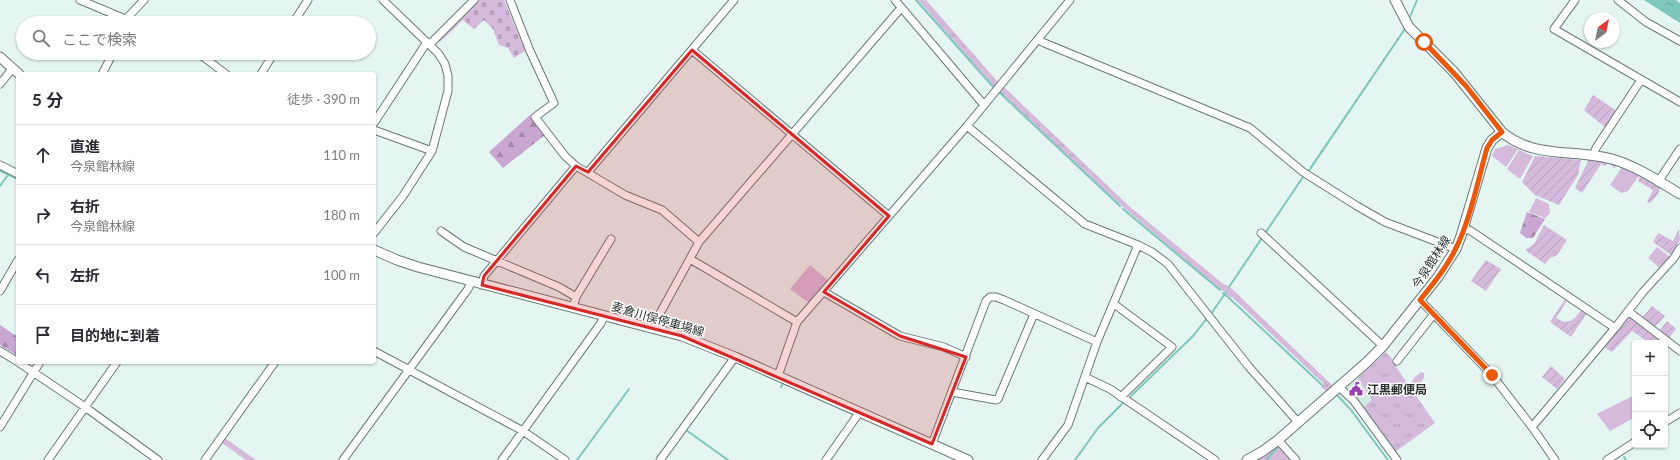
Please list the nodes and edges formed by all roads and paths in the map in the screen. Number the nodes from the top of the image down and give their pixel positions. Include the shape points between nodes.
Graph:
1 (80, 0) edge
2 (144, 0) edge
3 (308, 0) edge
4 (382, 0) edge
5 (474, 0) edge
6 (510, 0) edge
7 (734, 0) edge
8 (895, 0) edge
9 (1070, 0) edge
10 (1395, 0) edge
11 (1575, 0) edge
12 (1618, 0) edge
13 (901, 8) junction
14 (114, 16) edge
15 (130, 16) edge
16 (298, 16) edge
17 (1038, 39) junction
18 (1680, 40) edge
19 (429, 43) junction
20 (692, 50) junction
21 (0, 57) edge
22 (109, 60) edge
23 (207, 60) edge
24 (270, 60) edge
25 (15, 71) edge
26 (103, 72) edge
27 (223, 72) edge
28 (262, 72) edge
29 (1641, 80) junction
30 (0, 84) edge
31 (1680, 102) edge
32 (984, 105) junction
33 (376, 120) edge
34 (967, 126) junction
35 (376, 131) edge
36 (1502, 132) junction
37 (793, 134) junction
38 (1680, 149) edge
39 (432, 151) junction
40 (1593, 156) junction
41 (0, 166) edge
42 (576, 166) junction
43 (588, 172) junction
44 (16, 173) edge
45 (1658, 182) junction
46 (1680, 194) edge
47 (889, 216) junction
48 (1464, 228) junction
49 (376, 230) edge
50 (441, 231) dead end
51 (1261, 233) dead end
52 (612, 239) dead end
53 (700, 242) junction
54 (1138, 245) junction
55 (1680, 248) edge
56 (1456, 249) junction
57 (376, 251) edge
58 (690, 259) junction
59 (498, 262) junction
60 (16, 264) edge
61 (471, 282) junction
62 (482, 285) junction
63 (0, 292) edge
64 (824, 292) junction
65 (576, 297) junction
66 (1420, 300) junction
67 (1114, 304) junction
68 (573, 308) junction
69 (1628, 311) junction
70 (1034, 314) junction
71 (1434, 314) junction
72 (604, 316) junction
73 (797, 322) junction
74 (1615, 328) junction
75 (654, 329) junction
76 (1097, 342) junction
77 (1383, 346) junction
78 (0, 351) edge
79 (1680, 351) edge
80 (376, 352) edge
81 (735, 357) junction
82 (966, 357) junction
83 (16, 361) edge
84 (1397, 362) dead end
85 (21, 364) edge
86 (39, 364) edge
87 (116, 364) edge
88 (274, 364) edge
89 (408, 368) junction
90 (34, 372) junction
91 (778, 376) junction
92 (1085, 377) junction
93 (1339, 387) junction
94 (952, 392) junction
95 (1121, 397) junction
96 (85, 407) junction
97 (1680, 412) edge
98 (859, 413) junction
99 (1668, 420) edge
100 (1298, 422) junction
101 (0, 426) edge
102 (1532, 427) junction
103 (523, 430) junction
104 (1278, 440) junction
105 (932, 444) junction
106 (1632, 444) edge
107 (48, 460) edge
108 (158, 460) edge
109 (205, 460) edge
110 (342, 460) edge
111 (502, 460) edge
112 (565, 460) edge
113 (660, 460) edge
114 (826, 460) edge
115 (968, 460) edge
116 (1042, 460) edge
117 (1215, 460) edge
118 (1247, 460) edge
119 (1296, 460) edge
120 (1397, 460) edge
121 (1555, 460) edge
122 (1607, 460) edge

1 - 14 street
2 - 15 street
3 - 16 street
4 - 19 street
5 - 19 street
6 - 42 street via 530,52 554,103 535,117 565,156
7 - 20 street
8 - 13 street
9 - 17 street
10 - 36 main road via 1409,27 1454,72
11 - 29 street via 1554,29
12 - 18 street via 1646,22
13 - 32 street
13 - 37 street
17 - 32 street
17 - 56 street via 1250,128 1302,172 1357,206 1385,222
19 - 33 street
19 - 39 street via 445,64 448,76 448,91
20 - 37 street
20 - 43 street
21 - 25 main road
22 - 26 street
23 - 27 street
24 - 28 street
25 - 30 street
29 - 31 street
29 - 40 street
32 - 34 street
34 - 47 street
34 - 54 street via 1085,224
35 - 39 street
36 - 40 main road via 1517,143 1531,148
36 - 48 main road, 今泉館林線 via 1487,148
37 - 47 street
37 - 53 street
38 - 45 street
39 - 49 street via 403,196
40 - 45 main road via 1617,160
41 - 44 street
42 - 43 street
42 - 59 street
43 - 53 street via 625,195 662,210
45 - 46 main road
47 - 64 street
48 - 56 main road, 今泉館林線
48 - 74 street
50 - 59 street via 464,247
51 - 77 street
52 - 65 street
53 - 58 street
54 - 67 street
54 - 100 street via 1152,252 1174,270 1249,366
55 - 69 street
56 - 66 main road, 今泉館林線
57 - 61 main road, 麦倉川俣停車場線 via 404,263
58 - 73 street
58 - 75 street
59 - 62 street via 484,276
59 - 65 street via 559,287
60 - 63 street
61 - 62 main road, 麦倉川俣停車場線
61 - 89 street
62 - 68 main road, 麦倉川俣停車場線
64 - 73 street
64 - 82 street via 900,336
65 - 68 street
66 - 71 street
66 - 77 main road, 今泉館林線
67 - 76 street
67 - 95 street via 1172,346
68 - 72 main road, 麦倉川俣停車場線
69 - 74 street
69 - 79 street
70 - 76 street
70 - 82 street via 1004,300 990,297 986,301
70 - 94 street via 998,399
71 - 84 street
71 - 102 street via 1492,375
72 - 75 main road, 麦倉川俣停車場線
72 - 103 street
73 - 91 street
74 - 102 street
75 - 81 main road, 麦倉川俣停車場線 via 682,336
76 - 92 street
77 - 93 main road, 今泉館林線
78 - 83 street
80 - 89 street
81 - 91 main road, 麦倉川俣停車場線
81 - 113 street
82 - 94 street
85 - 90 street
86 - 90 street
87 - 96 street
88 - 109 street
89 - 103 street
89 - 110 street
90 - 96 street
90 - 101 street
91 - 98 main road, 麦倉川俣停車場線
92 - 95 street
92 - 116 street via 1068,425
93 - 100 main road, 今泉館林線
93 - 120 street via 1354,401
94 - 105 street
95 - 117 street
96 - 107 street
96 - 108 street
97 - 99 street
98 - 105 main road, 麦倉川俣停車場線
98 - 114 street
100 - 104 main road, 今泉館林線
102 - 121 street
103 - 111 street
103 - 112 street
104 - 118 main road, 今泉館林線
104 - 119 street
105 - 115 main road, 麦倉川俣停車場線
106 - 122 street

